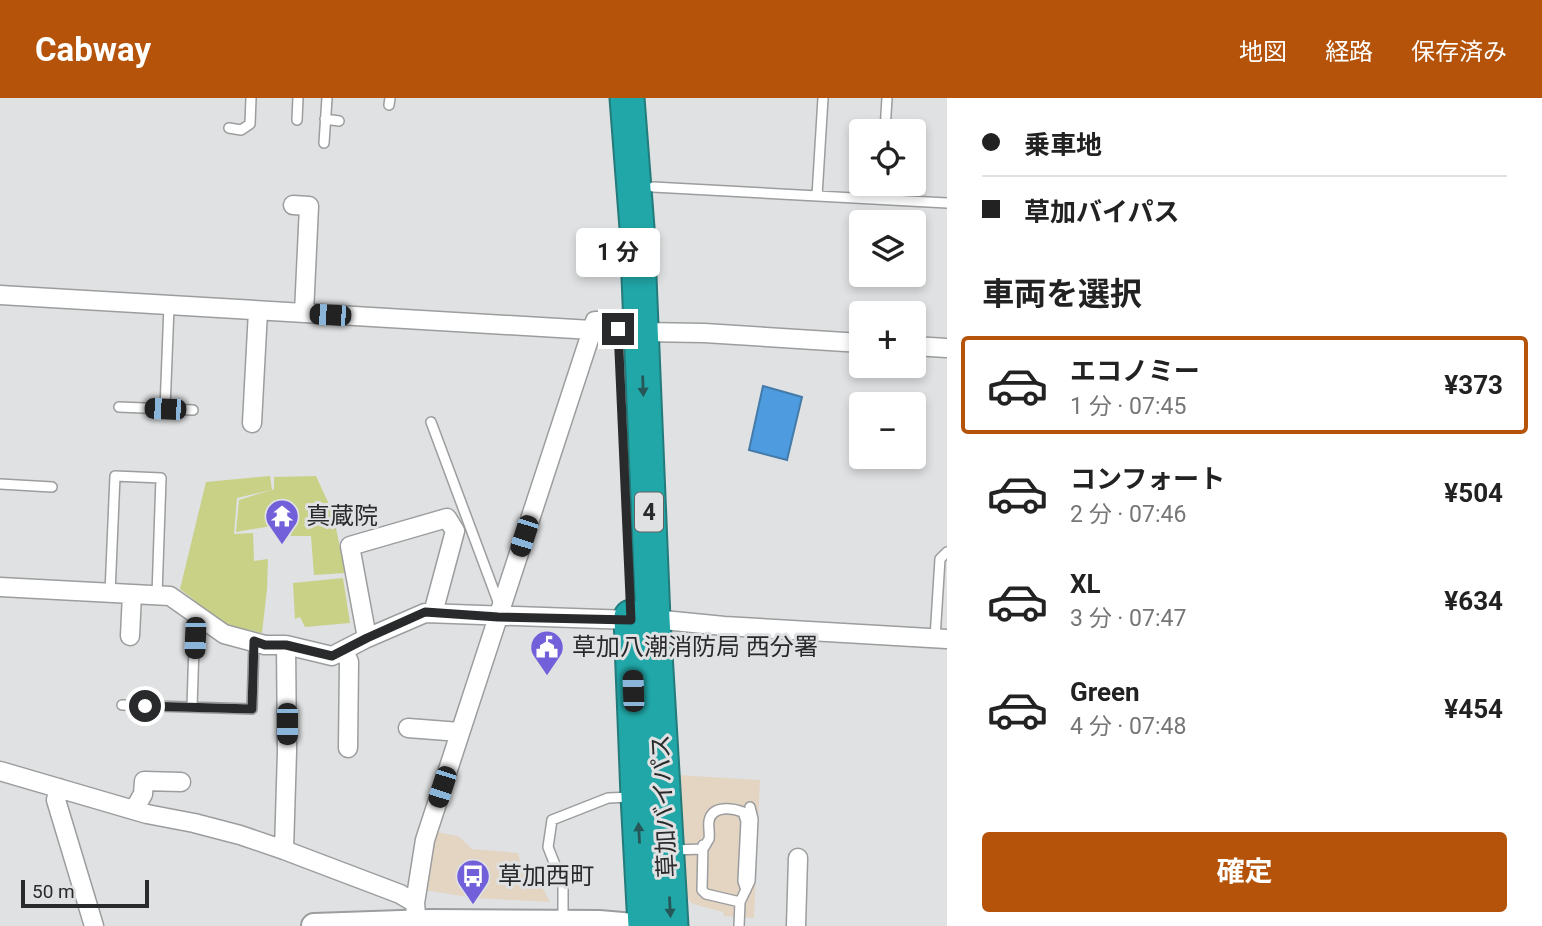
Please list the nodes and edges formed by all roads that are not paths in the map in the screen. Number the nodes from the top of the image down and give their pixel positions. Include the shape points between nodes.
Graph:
1 (251, 98) edge
2 (298, 98) edge
3 (327, 98) edge
4 (605, 98) edge
5 (627, 98) edge
6 (823, 98) edge
7 (887, 98) edge
8 (886, 119) edge
9 (297, 120) dead end
10 (325, 120) junction
11 (340, 121) dead end
12 (229, 128) dead end
13 (324, 143) dead end
14 (653, 187) dead end
15 (817, 196) junction
16 (947, 204) edge
17 (293, 205) dead end
18 (0, 295) edge
19 (169, 306) junction
20 (258, 311) junction
21 (304, 313) junction
22 (617, 328) junction
23 (849, 342) edge
24 (926, 347) edge
25 (947, 348) edge
26 (119, 407) dead end
27 (165, 409) junction
28 (193, 410) dead end
29 (431, 422) dead end
30 (252, 423) dead end
31 (0, 484) edge
32 (52, 487) dead end
33 (947, 552) edge
34 (0, 587) edge
35 (110, 593) junction
36 (132, 594) junction
37 (157, 595) junction
38 (433, 613) junction
39 (499, 613) junction
40 (195, 614) junction
41 (642, 620) junction
42 (130, 636) dead end
43 (367, 638) junction
44 (941, 639) edge
45 (254, 641) junction
46 (286, 645) junction
47 (344, 650) junction
48 (122, 705) dead end
49 (192, 707) junction
50 (408, 728) dead end
51 (460, 732) junction
52 (348, 748) dead end
53 (0, 771) edge
54 (181, 782) dead end
55 (59, 788) junction
56 (638, 796) junction
57 (750, 807) dead end
58 (134, 810) junction
59 (704, 835) dead end
60 (703, 849) junction
61 (284, 850) junction
62 (667, 850) junction
63 (798, 858) dead end
64 (746, 890) junction
65 (740, 902) junction
66 (416, 917) edge
67 (563, 923) junction
68 (499, 924) edge
69 (94, 926) edge
70 (314, 926) edge
71 (634, 926) edge
72 (645, 926) edge
73 (671, 926) edge
74 (739, 926) edge
75 (796, 926) edge

1 - 12 lane via 250,124 241,130
2 - 9 lane
3 - 10 lane
4 - 22 highway, 草加バイパス / 4
5 - 22 highway, 草加バイパス / 4 via 637,228
6 - 15 lane
7 - 8 lane
10 - 11 lane
10 - 13 lane
14 - 15 lane
15 - 16 lane
17 - 21 street via 309,206
18 - 19 street
19 - 20 street
19 - 27 lane
20 - 21 street
20 - 30 street
21 - 22 street
22 - 23 street
22 - 39 street
22 - 41 highway, 草加バイパス / 4
24 - 25 street
26 - 27 lane
27 - 28 lane
29 - 39 lane
31 - 32 lane
33 - 44 lane via 940,559
34 - 35 street
35 - 36 street
35 - 37 lane via 115,476 162,478
36 - 37 street
36 - 42 street
37 - 40 street via 170,596
38 - 39 street
38 - 43 street via 425,612
38 - 43 street via 455,531 447,518 351,546
39 - 41 street
39 - 51 street
40 - 45 street via 224,634
40 - 49 lane
41 - 44 street
41 - 56 highway, 草加バイパス / 4
41 - 62 highway, 草加バイパス / 4
43 - 47 street
45 - 46 street
45 - 49 lane via 252,709
46 - 47 street via 332,656
46 - 61 street
47 - 52 street via 349,662
48 - 49 lane
50 - 51 street
51 - 66 street via 425,840
53 - 55 street
54 - 58 street via 144,781
55 - 58 street
55 - 69 street via 55,800
56 - 67 lane via 608,798 552,820 548,847 563,885
72 -> 56 highway, 草加バイパス / 4
57 - 64 lane via 752,856
58 - 61 street
59 - 60 lane
60 - 62 lane
60 - 64 lane via 709,838 709,818 715,812 734,809 743,813
60 - 65 lane via 702,890
61 - 66 street via 400,894
62 -> 73 highway, 草加バイパス / 4
63 - 75 street
64 - 65 lane
65 - 74 lane
66 - 68 street
66 - 70 street
67 - 68 street
67 - 71 street

